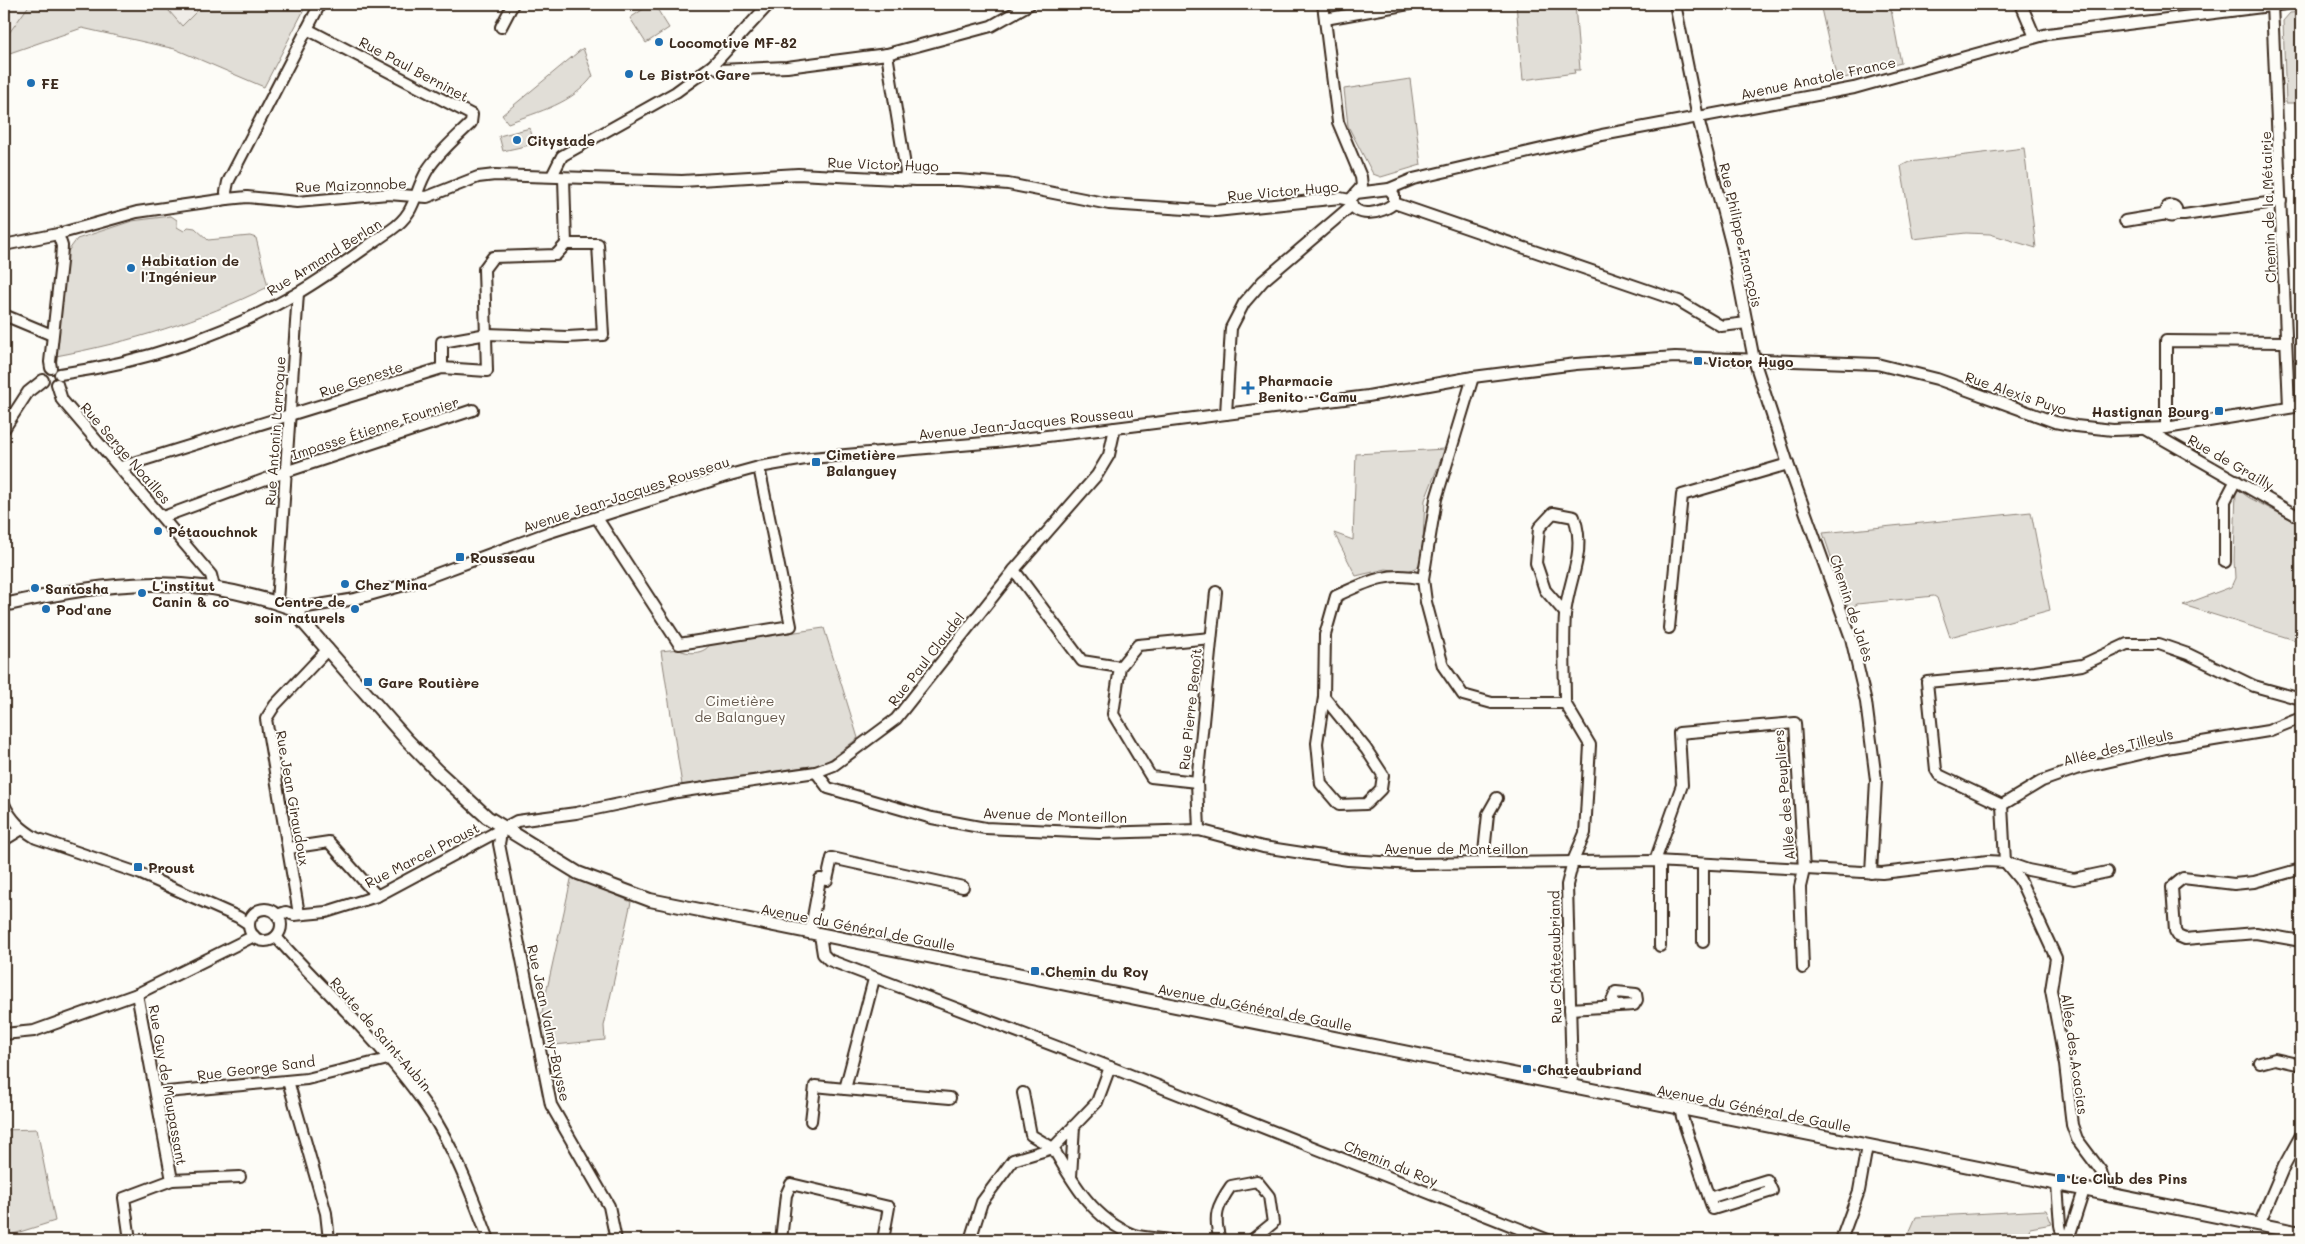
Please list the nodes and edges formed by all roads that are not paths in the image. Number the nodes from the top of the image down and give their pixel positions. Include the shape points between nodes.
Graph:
1 (320, 4) edge
2 (512, 4) edge
3 (769, 4) edge
4 (1030, 4) edge
5 (1323, 4) edge
6 (1409, 4) edge
7 (1675, 4) edge
8 (2021, 4) edge
9 (2286, 4) edge
10 (2272, 5) edge
11 (1325, 19) junction
12 (501, 27) dead end
13 (307, 28) junction
14 (2035, 37) junction
15 (887, 54) junction
16 (713, 65) junction
17 (1698, 118) junction
18 (552, 176) junction
19 (564, 178) junction
20 (904, 180) junction
21 (1389, 189) junction
22 (416, 196) junction
23 (228, 199) junction
24 (1353, 200) junction
25 (2281, 201) junction
26 (1394, 203) junction
27 (2125, 221) dead end
28 (58, 234) junction
29 (566, 244) junction
30 (4, 245) edge
31 (298, 293) junction
32 (4, 315) edge
33 (1747, 323) junction
34 (487, 334) junction
35 (52, 335) junction
36 (2286, 342) junction
37 (1754, 360) junction
38 (442, 368) junction
39 (56, 375) junction
40 (1473, 378) junction
41 (43, 380) junction
42 (2301, 406) edge
43 (2289, 407) junction
44 (473, 410) dead end
45 (1226, 414) junction
46 (289, 416) junction
47 (1115, 428) junction
48 (2166, 428) junction
49 (4, 429) edge
50 (2147, 430) junction
51 (1788, 464) junction
52 (120, 467) junction
53 (759, 467) junction
54 (285, 472) junction
55 (2236, 480) junction
56 (163, 517) junction
57 (597, 518) junction
58 (2301, 518) edge
59 (2225, 562) dead end
60 (1014, 570) junction
61 (1422, 579) junction
62 (214, 587) junction
63 (1216, 592) dead end
64 (277, 602) junction
65 (4, 605) edge
66 (295, 609) junction
67 (1566, 613) junction
68 (1669, 628) dead end
69 (1211, 638) junction
70 (328, 649) junction
71 (1120, 667) junction
72 (1324, 697) junction
73 (2301, 699) edge
74 (1565, 703) junction
75 (2301, 718) edge
76 (816, 772) junction
77 (1197, 782) junction
78 (1497, 798) dead end
79 (4, 804) edge
80 (2002, 805) junction
81 (502, 827) junction
82 (22, 829) junction
83 (1199, 830) junction
84 (4, 840) edge
85 (289, 848) junction
86 (1573, 861) junction
87 (1658, 861) junction
88 (1483, 862) junction
89 (2005, 862) junction
90 (1703, 864) junction
91 (2301, 869) edge
92 (1804, 870) junction
93 (2108, 872) dead end
94 (1871, 873) junction
95 (963, 887) dead end
96 (377, 896) junction
97 (296, 914) junction
98 (279, 919) junction
99 (251, 920) junction
100 (815, 934) junction
101 (254, 936) junction
102 (276, 937) junction
103 (2301, 941) edge
104 (1703, 942) dead end
105 (1660, 946) dead end
106 (1803, 968) dead end
107 (874, 979) junction
108 (137, 994) junction
109 (1616, 1006) dead end
110 (1570, 1009) junction
111 (4, 1034) edge
112 (388, 1059) junction
113 (2260, 1063) dead end
114 (2301, 1066) edge
115 (1110, 1067) junction
116 (288, 1080) junction
117 (1570, 1086) junction
118 (845, 1089) junction
119 (156, 1093) junction
120 (1023, 1093) dead end
121 (950, 1098) dead end
122 (1680, 1108) junction
123 (811, 1121) dead end
124 (1074, 1126) junction
125 (2300, 1138) edge
126 (1867, 1146) junction
127 (1053, 1148) junction
128 (240, 1177) dead end
129 (1070, 1179) junction
130 (172, 1180) junction
131 (2057, 1185) junction
132 (2084, 1190) junction
133 (2104, 1194) junction
134 (1709, 1198) junction
135 (2259, 1225) junction
136 (2301, 1234) edge
137 (130, 1240) edge
138 (329, 1240) edge
139 (489, 1240) edge
140 (616, 1240) edge
141 (781, 1240) edge
142 (882, 1240) edge
143 (970, 1240) edge
144 (1169, 1240) edge
145 (1220, 1240) edge
146 (1252, 1240) edge
147 (1548, 1240) edge
148 (1841, 1240) edge
149 (2063, 1240) edge
150 (2068, 1240) edge

1 - 13 street
2 - 12 street
3 - 16 street
4 - 15 street via 990,26
5 - 11 street
6 - 11 street
7 - 17 street, Rue Philippe François
8 - 14 street
9 - 10 street, Avenue Anatole France
10 - 14 street, Avenue Anatole France
10 - 25 street, Chemin de la Métairie
11 - 24 street via 1338,122 1361,177 1362,186
13 - 22 street, Rue Paul Berninet via 472,115 471,123 428,169
13 - 23 street via 228,182
14 - 17 street, Avenue Anatole France via 1854,88
15 - 16 street via 787,67 719,70
15 - 20 street via 906,172
16 - 18 street via 676,92 562,156
17 - 21 street, Avenue Anatole France via 1602,135 1413,179
17 - 33 street, Rue Philippe François via 1732,247
18 - 19 street, Rue Victor Hugo
18 - 22 street, Rue Victor Hugo via 478,177 427,197
19 - 20 street, Rue Victor Hugo via 682,181 798,174
19 - 29 street
20 - 24 street, Rue Victor Hugo via 1008,184 1109,204 1216,211 1340,198
21 - 24 street, Avenue Anatole France
21 - 26 street via 1394,195
22 - 23 street, Rue Maizonnobe via 388,194 298,202 247,197
22 - 31 street, Rue Armand Berlan via 402,223
23 - 28 street, Rue Maizonnobe via 137,212
24 - 26 street via 1356,211 1366,213 1387,210
24 - 45 street via 1263,281 1244,303 1230,328
25 - 27 street
25 - 36 street, Chemin de la Métairie
26 - 33 street via 1679,301 1721,326
28 - 30 street, Rue Maizonnobe
28 - 35 street via 62,246
29 - 34 street via 556,254 493,257 484,269
29 - 34 street via 598,244 603,335
31 - 39 street, Rue Armand Berlan via 238,323 186,343 129,361
31 - 46 street, Rue Antonin Larroque
32 - 35 street
33 - 37 street, Rue Philippe François
34 - 38 street via 442,342
34 - 38 street via 487,371
35 - 39 street
36 - 43 street, Chemin de la Métairie
36 - 48 street via 2166,341
37 - 40 street, Avenue Jean-Jacques Rousseau via 1675,358 1576,364
37 - 50 street, Rue Alexis Puyo via 1877,364 1937,379 2055,422 2104,429
37 - 51 street, Chemin de Jalès
38 - 46 street, Rue Geneste
39 - 41 street via 44,372
39 - 41 street via 49,386
39 - 52 street, Rue Serge Noailles via 62,400
40 - 45 street, Avenue Jean-Jacques Rousseau via 1368,396
40 - 61 street via 1436,499
41 - 49 street via 28,392
42 - 43 street, Rue Alexis Puyo
43 - 48 street, Rue Alexis Puyo
44 - 54 street, Impasse Étienne Fournier
45 - 47 street, Avenue Jean-Jacques Rousseau
46 - 52 street, Rue Geneste
46 - 54 street, Rue Antonin Larroque
47 - 53 street, Avenue Jean-Jacques Rousseau via 811,458
47 - 60 street, Rue Paul Claudel via 1109,455 1097,475
48 - 50 street, Rue Alexis Puyo
50 - 55 street, Rue de Grailly
51 - 68 street via 1682,495
51 - 94 street, Chemin de Jalès via 1851,638 1866,702 1876,780
52 - 56 street, Rue Serge Noailles
53 - 57 street, Avenue Jean-Jacques Rousseau
53 - 57 street via 791,626 679,644
54 - 56 street, Impasse Étienne Fournier
54 - 64 street, Rue Antonin Larroque
55 - 58 street, Rue de Grailly
55 - 59 street via 2225,501
56 - 62 street, Rue Serge Noailles via 211,576
57 - 66 street, Avenue Jean-Jacques Rousseau via 547,532 417,581 355,599
60 - 71 street via 1082,661
60 - 76 street, Rue Paul Claudel via 896,719 834,765
61 - 72 street via 1398,575 1371,579 1336,596 1325,635
61 - 74 street via 1443,666 1463,695 1492,703
62 - 64 main road
62 - 65 main road via 173,583 112,586
63 - 69 street, Rue Pierre Benoît
64 - 66 main road
66 - 70 main road, Avenue du Général de Gaulle
67 - 67 street via 1580,534 1574,517 1553,514 1539,528 1536,563 1545,590
67 - 74 street
69 - 71 street via 1138,645
69 - 77 street, Rue Pierre Benoît
70 - 81 main road, Avenue du Général de Gaulle via 436,770 468,801
70 - 85 street, Rue Jean Giraudoux via 275,705 266,719
71 - 77 street via 1113,714 1151,777
72 - 72 street via 1317,743 1321,784 1339,805 1366,804 1381,789 1383,775
73 - 80 street via 2254,686 2188,654 2159,644 2127,644 2082,665 1927,682 1938,775
74 - 86 street, Rue Châteaubriand via 1590,746 1585,833
75 - 80 street, Allée des Tilleuls via 2268,731 2166,748 2076,769 2042,781
76 - 81 street, Rue Paul Claudel via 677,792 517,821
76 - 83 street, Avenue de Monteillon via 828,788 932,818 985,828 1099,833
77 - 83 street, Rue Pierre Benoît
78 - 88 street via 1488,814
79 - 82 street
80 - 89 street
81 - 96 street, Rue Marcel Proust
81 - 100 main road, Avenue du Général de Gaulle via 578,873 650,900
81 - 140 street, Rue Jean Valmy-Baysse via 501,856 551,1105 609,1206
82 - 84 street
82 - 99 street via 47,842 141,874
83 - 88 street, Avenue de Monteillon via 1263,848 1348,860 1413,864
85 - 96 street via 329,842
85 - 97 street, Rue Jean Giraudoux
86 - 87 street, Avenue de Monteillon
86 - 88 street, Avenue de Monteillon
86 - 110 street, Rue Châteaubriand via 1567,885
87 - 90 street, Avenue de Monteillon
87 - 92 street, Allée des Peupliers via 1682,785 1680,733 1795,723
87 - 105 street
89 - 93 street, Avenue de Monteillon via 2074,879
89 - 94 street, Avenue de Monteillon
89 - 133 street, Allée des Acacias via 2020,880 2056,958 2052,990 2072,1125 2101,1171
90 - 92 street, Avenue de Monteillon
90 - 104 street
91 - 103 street via 2234,884 2183,878 2172,887 2175,931 2185,939 2256,934
92 - 94 street, Avenue de Monteillon
92 - 106 street via 1800,887
95 - 100 street via 832,858 827,880 820,879
96 - 97 street, Rue Marcel Proust via 326,912
97 - 98 street
98 - 99 street via 263,910
98 - 102 street
99 - 101 street
100 - 107 street, Chemin du Roy via 829,960
100 - 117 main road, Avenue du Général de Gaulle
101 - 102 street via 263,941
101 - 108 street
102 - 112 street, Route de Saint-Aubin
107 - 115 street, Chemin du Roy
107 - 118 street
108 - 111 street via 34,1031
108 - 119 street, Rue Guy de Maupassant
109 - 110 street
110 - 117 street, Rue Châteaubriand
112 - 116 street, Rue George Sand via 307,1079
112 - 139 street, Route de Saint-Aubin via 420,1098 449,1145 464,1174
113 - 114 street via 2275,1059
115 - 124 street via 1097,1102
115 - 147 street, Chemin du Roy
116 - 119 street, Rue George Sand
116 - 138 street via 326,1213
117 - 122 main road, Avenue du Général de Gaulle
118 - 121 street
118 - 123 street via 815,1086
119 - 130 street, Rue Guy de Maupassant
120 - 127 street via 1031,1135
122 - 126 main road, Avenue du Général de Gaulle
122 - 134 street
124 - 127 street
124 - 129 street
125 - 135 street
126 - 131 main road, Avenue du Général de Gaulle
126 - 148 street via 1859,1191
127 - 129 street
127 - 143 street via 1013,1160 982,1202
128 - 130 street, Rue Guy de Maupassant
129 - 144 street via 1103,1217 1134,1235
130 - 137 street, Rue Guy de Maupassant via 124,1198
131 - 132 main road, Avenue du Général de Gaulle
131 - 149 street
132 - 133 main road, Avenue du Général de Gaulle
132 - 150 street
133 - 135 main road, Avenue du Général de Gaulle
134 - 134 street via 1713,1209 1772,1191 1767,1180
135 - 136 main road, Avenue du Général de Gaulle
141 - 142 street via 786,1195 791,1184 889,1206
145 - 146 street via 1215,1222 1220,1202 1231,1186 1257,1181 1269,1196 1273,1223

